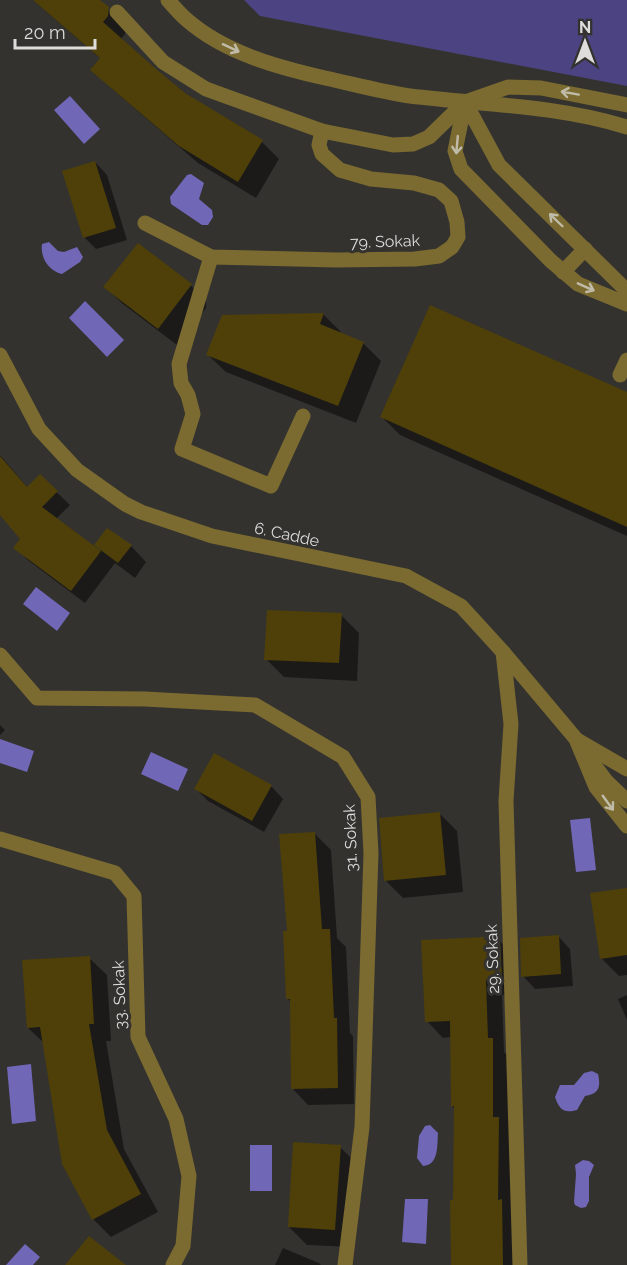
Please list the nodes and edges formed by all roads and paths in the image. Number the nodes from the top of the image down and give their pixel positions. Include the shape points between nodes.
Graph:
1 (168, 0) edge
2 (117, 12) dead end
3 (465, 102) junction
4 (627, 105) edge
5 (627, 128) edge
6 (322, 131) junction
7 (145, 223) dead end
8 (585, 249) junction
9 (211, 257) junction
10 (563, 272) junction
11 (627, 291) edge
12 (627, 304) edge
13 (0, 355) edge
14 (627, 360) edge
15 (620, 375) dead end
16 (303, 416) dead end
17 (503, 652) junction
18 (0, 656) edge
19 (576, 739) junction
20 (627, 769) edge
21 (627, 801) edge
22 (627, 826) edge
23 (0, 839) edge
24 (173, 1265) edge
25 (345, 1265) edge
26 (520, 1265) edge

1 -> 3 street via 187,20 228,48 291,70 407,96
2 - 6 street via 163,62 206,88
4 -> 3 street via 541,88 508,87
3 - 5 street via 568,113
3 - 6 street via 429,137 413,144 393,145
8 -> 3 street via 499,165
3 -> 10 street via 455,151 460,169
6 - 9 street, 79. Sokak via 322,154 340,170 440,190 450,201 457,222 458,237 452,248 439,256 415,259
7 - 9 street, 79. Sokak
8 - 10 street
8 - 11 street
9 - 16 street via 179,364 181,383 193,414 182,449 272,486
10 -> 12 street via 578,284
13 - 17 street, 6. Cadde via 39,429 77,470 124,504 212,536 406,576 461,606
14 - 15 street
17 - 19 street, 6. Cadde
17 - 26 street, 29. Sokak via 511,724 506,801
18 - 25 street, 31. Sokak via 37,698 255,705 343,757 368,797 370,853 362,1127
19 - 20 street
19 - 21 street via 606,781
19 -> 22 street via 596,787
23 - 24 street, 33. Sokak via 115,873 134,896 138,1038 176,1119 189,1176 183,1246

